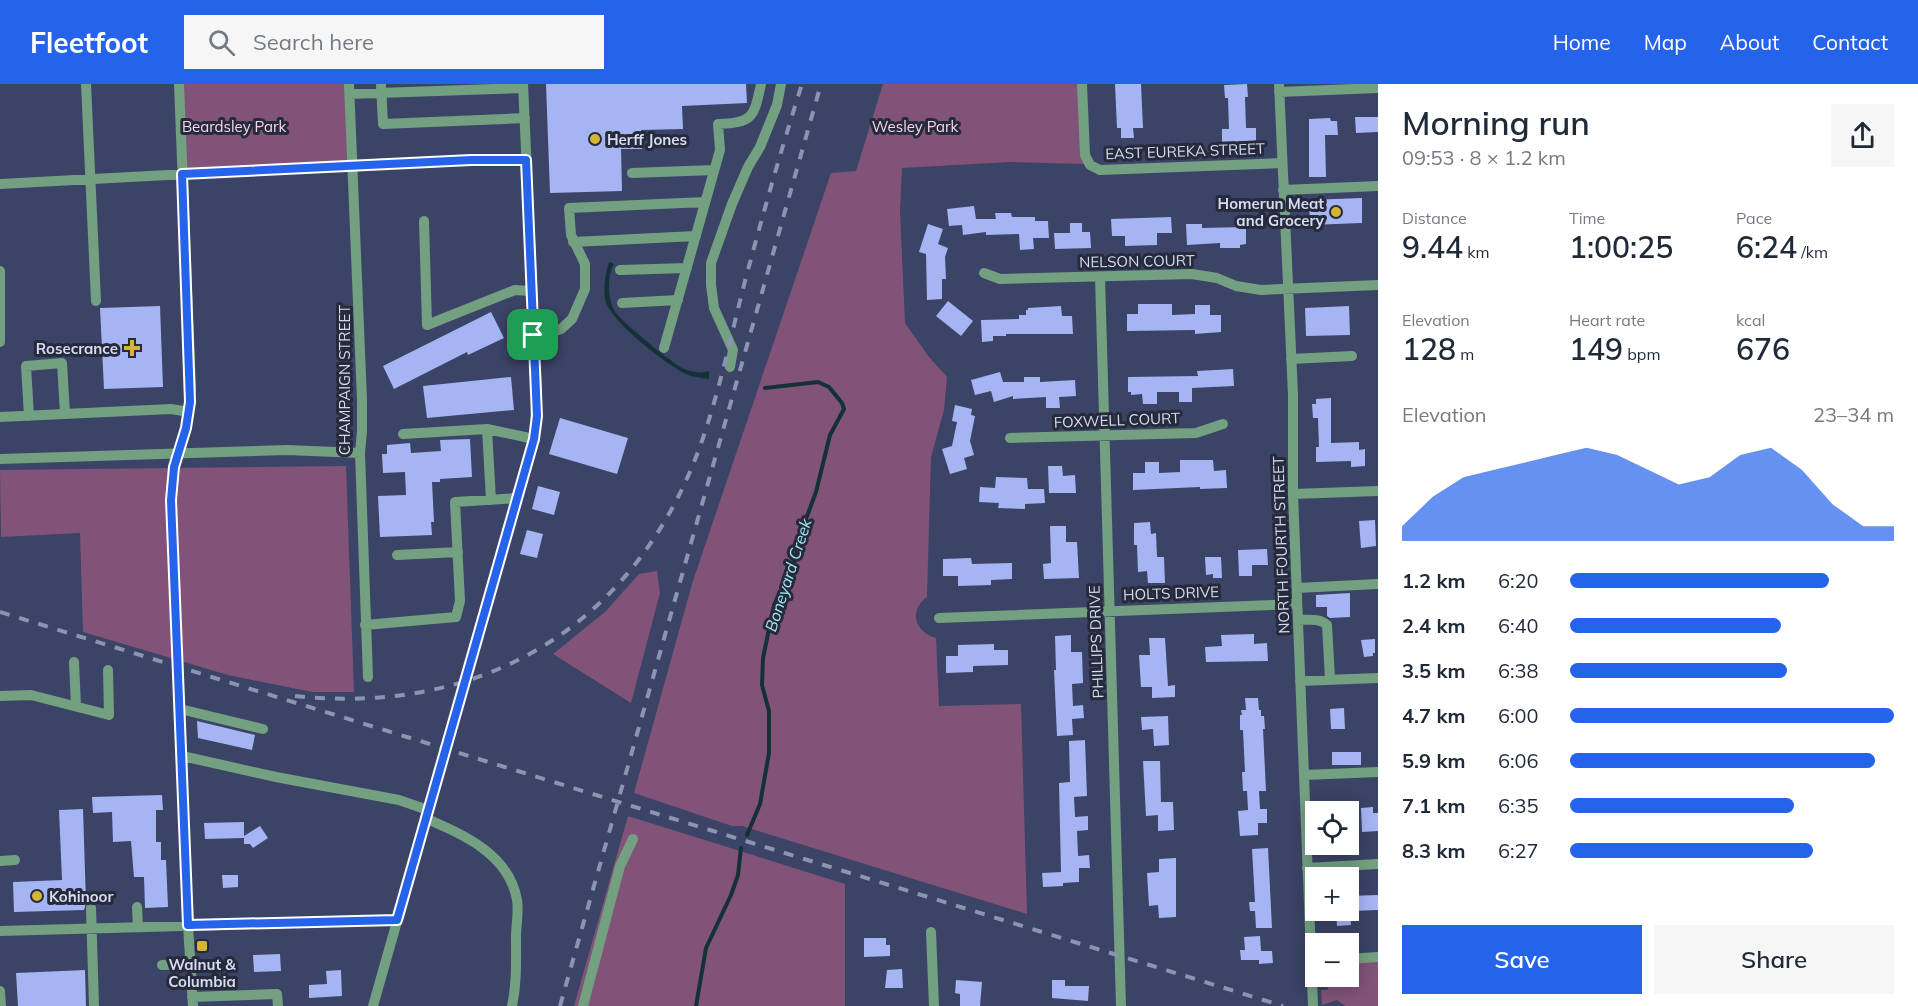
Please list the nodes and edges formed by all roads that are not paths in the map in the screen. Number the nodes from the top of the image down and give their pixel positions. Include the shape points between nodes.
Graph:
1 (86, 84) edge
2 (179, 84) edge
3 (761, 84) edge
4 (781, 84) edge
5 (1082, 84) edge
6 (523, 86) edge
7 (1378, 87) edge
8 (1279, 88) edge
9 (350, 89) edge
10 (381, 89) edge
11 (525, 118) junction
12 (526, 160) junction
13 (1282, 163) junction
14 (353, 166) junction
15 (714, 170) junction
16 (632, 173) dead end
17 (182, 174) junction
18 (90, 180) junction
19 (0, 184) edge
20 (1378, 186) edge
21 (1283, 190) junction
22 (705, 202) junction
23 (424, 220) dead end
24 (696, 236) junction
25 (573, 242) junction
26 (687, 268) junction
27 (620, 270) dead end
28 (0, 271) edge
29 (984, 273) dead end
30 (1100, 277) junction
31 (1378, 285) edge
32 (1288, 289) junction
33 (531, 291) junction
34 (678, 300) junction
35 (96, 301) dead end
36 (622, 303) dead end
37 (533, 335) junction
38 (0, 342) edge
39 (664, 348) dead end
40 (1352, 356) dead end
41 (1291, 359) junction
42 (730, 368) dead end
43 (189, 412) junction
44 (65, 414) junction
45 (29, 416) junction
46 (0, 417) edge
47 (1222, 424) dead end
48 (487, 429) junction
49 (403, 434) dead end
50 (1106, 436) junction
51 (1010, 438) dead end
52 (534, 439) junction
53 (177, 453) junction
54 (360, 453) junction
55 (0, 459) edge
56 (1378, 491) edge
57 (1293, 494) junction
58 (517, 498) junction
59 (491, 500) junction
60 (458, 552) junction
61 (397, 555) dead end
62 (1378, 584) edge
63 (1297, 588) junction
64 (1297, 604) junction
65 (1110, 611) junction
66 (939, 618) dead end
67 (1298, 620) junction
68 (365, 625) junction
69 (75, 662) dead end
70 (108, 670) dead end
71 (368, 677) dead end
72 (1378, 678) edge
73 (1330, 680) junction
74 (1300, 681) junction
75 (0, 696) edge
76 (76, 706) junction
77 (180, 709) junction
78 (262, 729) dead end
79 (182, 756) junction
80 (1378, 772) edge
81 (1304, 775) junction
82 (426, 814) junction
83 (633, 839) dead end
84 (15, 860) dead end
85 (0, 861) edge
86 (1378, 864) edge
87 (1308, 867) edge
88 (1326, 867) edge
89 (137, 907) dead end
90 (91, 908) dead end
91 (397, 920) junction
92 (188, 925) junction
93 (138, 927) junction
94 (91, 928) junction
95 (0, 932) edge
96 (931, 932) dead end
97 (1378, 957) edge
98 (1359, 958) edge
99 (190, 964) junction
100 (162, 965) dead end
101 (1313, 987) edge
102 (0, 991) edge
103 (193, 1001) edge
104 (1, 1006) edge
105 (94, 1006) edge
106 (278, 1006) edge
107 (373, 1006) edge
108 (512, 1006) edge
109 (583, 1006) edge
110 (934, 1006) edge
111 (1121, 1006) edge
112 (1313, 1006) edge

1 - 18 street
2 - 17 street
3 - 15 street via 750,116 741,123 718,124 720,150
4 - 42 street via 773,115 732,204 711,263 714,308 733,350
5 - 13 street, EAST EUREKA STREET via 1085,155 1090,165 1100,170
6 - 10 street
6 - 11 street
7 - 8 street
8 - 13 street, NORTH FOURTH STREET
9 - 10 street
9 - 14 street, CHAMPAIGN STREET
10 - 11 street via 383,124
11 - 12 street
12 - 14 street
12 - 33 street
13 - 21 street, NORTH FOURTH STREET
14 - 17 street
14 - 54 street, CHAMPAIGN STREET via 362,400
15 - 16 street
15 - 22 street
17 - 18 street
17 - 43 street
18 - 19 street
18 - 35 street
20 - 21 street
21 - 32 street, NORTH FOURTH STREET
22 - 24 street
22 - 25 street via 570,208
23 - 33 street via 427,325 515,290
24 - 25 street
24 - 26 street
25 - 37 street via 585,264 585,290 580,304 561,329
26 - 27 street
26 - 34 street
28 - 38 street
29 - 30 street, NELSON COURT via 1000,279
30 - 32 street, NELSON COURT via 1192,274 1248,289
30 - 50 street, PHILLIPS DRIVE
31 - 32 street, NELSON COURT
32 - 41 street, NORTH FOURTH STREET
33 - 37 street
34 - 36 street
34 - 39 street
37 - 52 street via 537,394
40 - 41 street
41 - 57 street, NORTH FOURTH STREET
43 - 44 street via 171,409
43 - 53 street
44 - 45 street
44 - 45 street via 62,363 26,366
45 - 46 street
47 - 50 street, FOXWELL COURT via 1197,433
48 - 49 street
48 - 52 street
48 - 59 street
50 - 51 street, FOXWELL COURT
50 - 65 street, PHILLIPS DRIVE
52 - 58 street
53 - 54 street
53 - 55 street
53 - 77 street via 171,500
54 - 68 street, CHAMPAIGN STREET
56 - 57 street
57 - 63 street, NORTH FOURTH STREET
58 - 59 street
58 - 82 street
59 - 60 street via 455,502
60 - 61 street
60 - 68 street via 460,601 456,617
62 - 63 street
63 - 64 street, NORTH FOURTH STREET
64 - 65 street, HOLTS DRIVE
64 - 67 street, NORTH FOURTH STREET
65 - 66 street, HOLTS DRIVE
65 - 111 street, PHILLIPS DRIVE
67 - 73 street via 1328,625
67 - 74 street, NORTH FOURTH STREET
68 - 71 street, CHAMPAIGN STREET
69 - 76 street
70 - 76 street via 109,715
72 - 73 street
73 - 74 street
74 - 81 street, NORTH FOURTH STREET
75 - 76 street via 31,695
77 - 78 street
77 - 79 street
79 - 82 street via 399,800
79 - 92 street
80 - 81 street
81 - 87 street, NORTH FOURTH STREET
82 - 91 street
82 - 108 street via 489,852 514,886 518,903 518,967
83 - 109 street via 620,866
84 - 85 street
86 - 88 street
89 - 93 street
90 - 94 street
91 - 92 street
91 - 107 street
92 - 93 street
92 - 99 street
93 - 94 street
94 - 95 street
94 - 105 street
96 - 110 street
97 - 98 street
99 - 100 street
99 - 103 street
101 - 112 street, NORTH FOURTH STREET
102 - 104 street
103 - 106 street via 277,994

